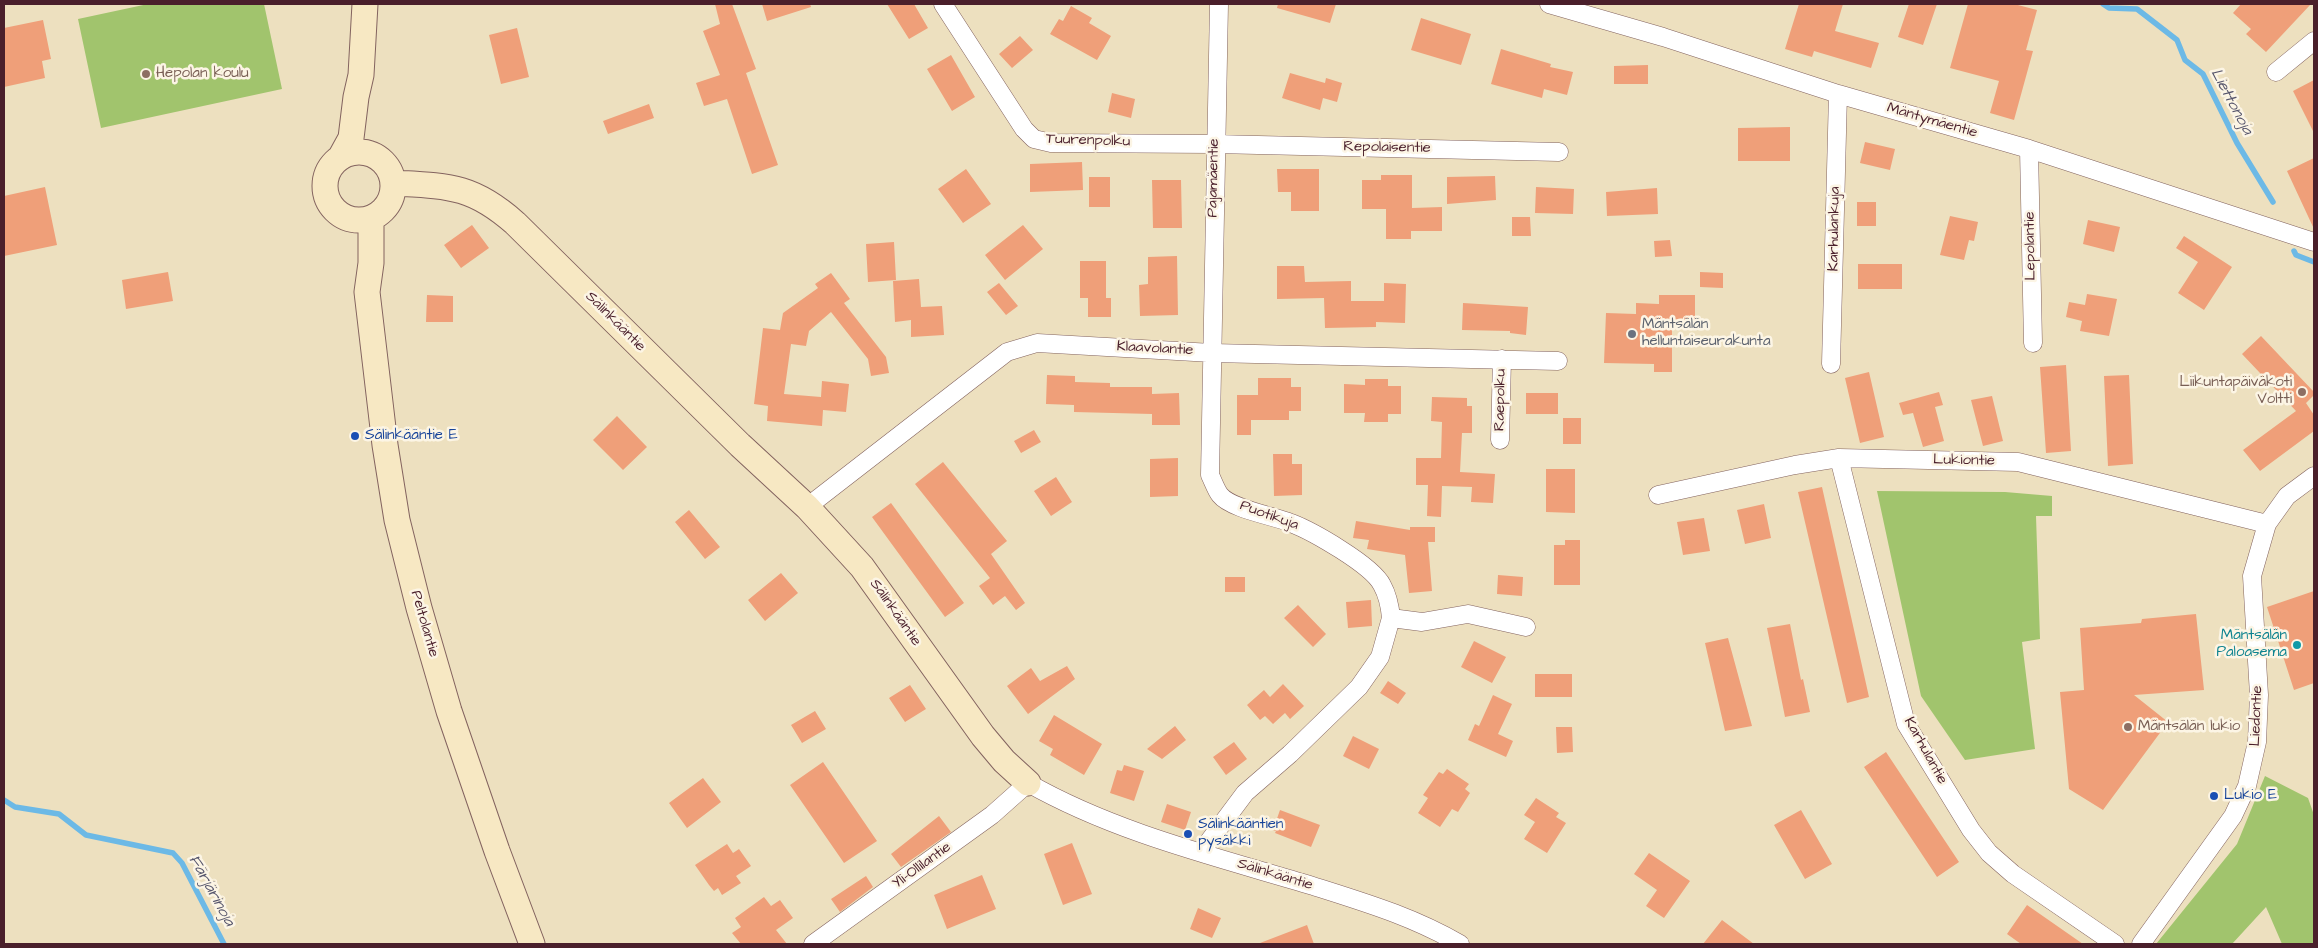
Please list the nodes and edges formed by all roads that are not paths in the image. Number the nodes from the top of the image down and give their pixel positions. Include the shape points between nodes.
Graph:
1 (365, 4) edge
2 (943, 4) edge
3 (1218, 4) edge
4 (1549, 4) edge
5 (2314, 41) edge
6 (2276, 72) dead end
7 (361, 76) junction
8 (1838, 94) junction
9 (1214, 144) junction
10 (2029, 149) junction
11 (1559, 152) dead end
12 (340, 158) junction
13 (378, 158) junction
14 (392, 183) junction
15 (360, 218) junction
16 (2314, 242) edge
17 (2033, 342) dead end
18 (1212, 353) junction
19 (1502, 359) junction
20 (1558, 361) dead end
21 (1831, 364) dead end
22 (1500, 440) dead end
23 (1839, 458) junction
24 (2314, 476) edge
25 (1658, 495) dead end
26 (807, 507) junction
27 (2267, 524) junction
28 (1391, 618) junction
29 (1526, 627) dead end
30 (1028, 783) junction
31 (1201, 852) junction
32 (1443, 935) junction
33 (532, 944) edge
34 (813, 944) edge
35 (1427, 944) edge
36 (1460, 944) edge
37 (2115, 944) edge
38 (2141, 944) edge

1 - 7 main road
2 - 9 street, Tuurenpolku via 1024,130 1034,139 1051,143
3 - 9 street, Pajamäentie
4 - 8 street, Mäntymäentie
5 - 6 street
7 - 12 main road via 351,138
7 - 13 main road via 370,140
8 - 10 street, Mäntymäentie
8 - 21 street, Karhulankuja
9 - 11 street, Repolaisentie
9 - 18 street, Pajamäentie
10 - 16 street, Mäntymäentie
10 - 17 street, Lepolantie
12 - 13 main road via 359,152
12 - 15 main road via 328,173 326,194 338,213
13 - 14 main road via 390,173
14 - 15 main road via 388,204 380,212
14 - 26 main road, Sälinkääntie via 444,186 473,194 494,205
15 - 33 main road, Peltolantie via 358,265 367,292 397,520 449,711
18 - 19 street, Klaavolantie
18 - 26 street, Klaavolantie via 1037,343 1007,352
18 - 28 street, Puotikuja via 1210,475 1220,496 1238,506 1292,523 1355,559 1382,583
19 - 20 street, Klaavolantie
19 - 22 street, Raepolku
23 - 25 street, Lukiontie
23 - 27 street, Lukiontie via 2018,462
23 - 37 street, Karhulantie via 1906,724 1971,830 1989,853 2013,874
24 - 27 street, Liedontie via 2287,496
26 - 30 main road, Sälinkääntie via 862,567 983,736
27 - 38 street, Liedontie via 2252,576 2259,695 2257,742 2247,786 2233,816
28 - 29 street via 1422,622 1468,614
28 - 31 street, Puotikuja via 1380,658 1359,687 1245,793
30 - 31 street, Sälinkääntie via 1106,821
30 - 34 street, Yli-Ollilantie via 992,815
31 - 32 street, Sälinkääntie via 1394,912
32 - 35 street
32 - 36 street, Sälinkääntie

